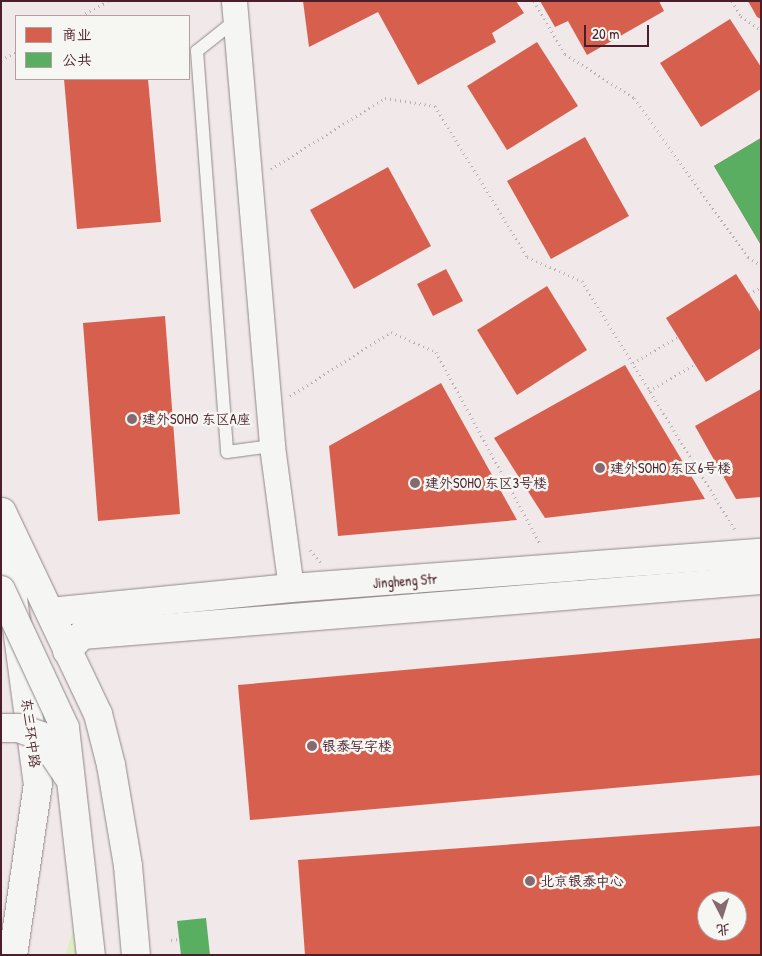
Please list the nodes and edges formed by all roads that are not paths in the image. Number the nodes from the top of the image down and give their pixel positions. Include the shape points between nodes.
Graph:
1 (235, 11) edge
2 (272, 446) junction
3 (2, 512) edge
4 (761, 554) edge
5 (761, 580) edge
6 (291, 588) junction
7 (1, 590) edge
8 (50, 612) junction
9 (67, 651) junction
10 (1, 728) edge
11 (72, 784) junction
12 (13, 955) edge
13 (91, 955) edge
14 (136, 955) edge

1 - 2 street
1 - 2 lane via 197,51 227,452
2 - 6 street
3 - 8 main road
3 - 12 main road, 东三环中路 via 38,784
4 - 6 main road, Jingheng Str
5 - 9 main road, Jingheng Str via 82,635
6 - 8 main road, Jingheng Str
7 - 11 main road, bridge via 65,728
8 - 9 main road
9 - 14 main road via 98,714 111,765
10 - 11 main road, bridge via 18,728 41,736
11 - 13 main road, bridge

